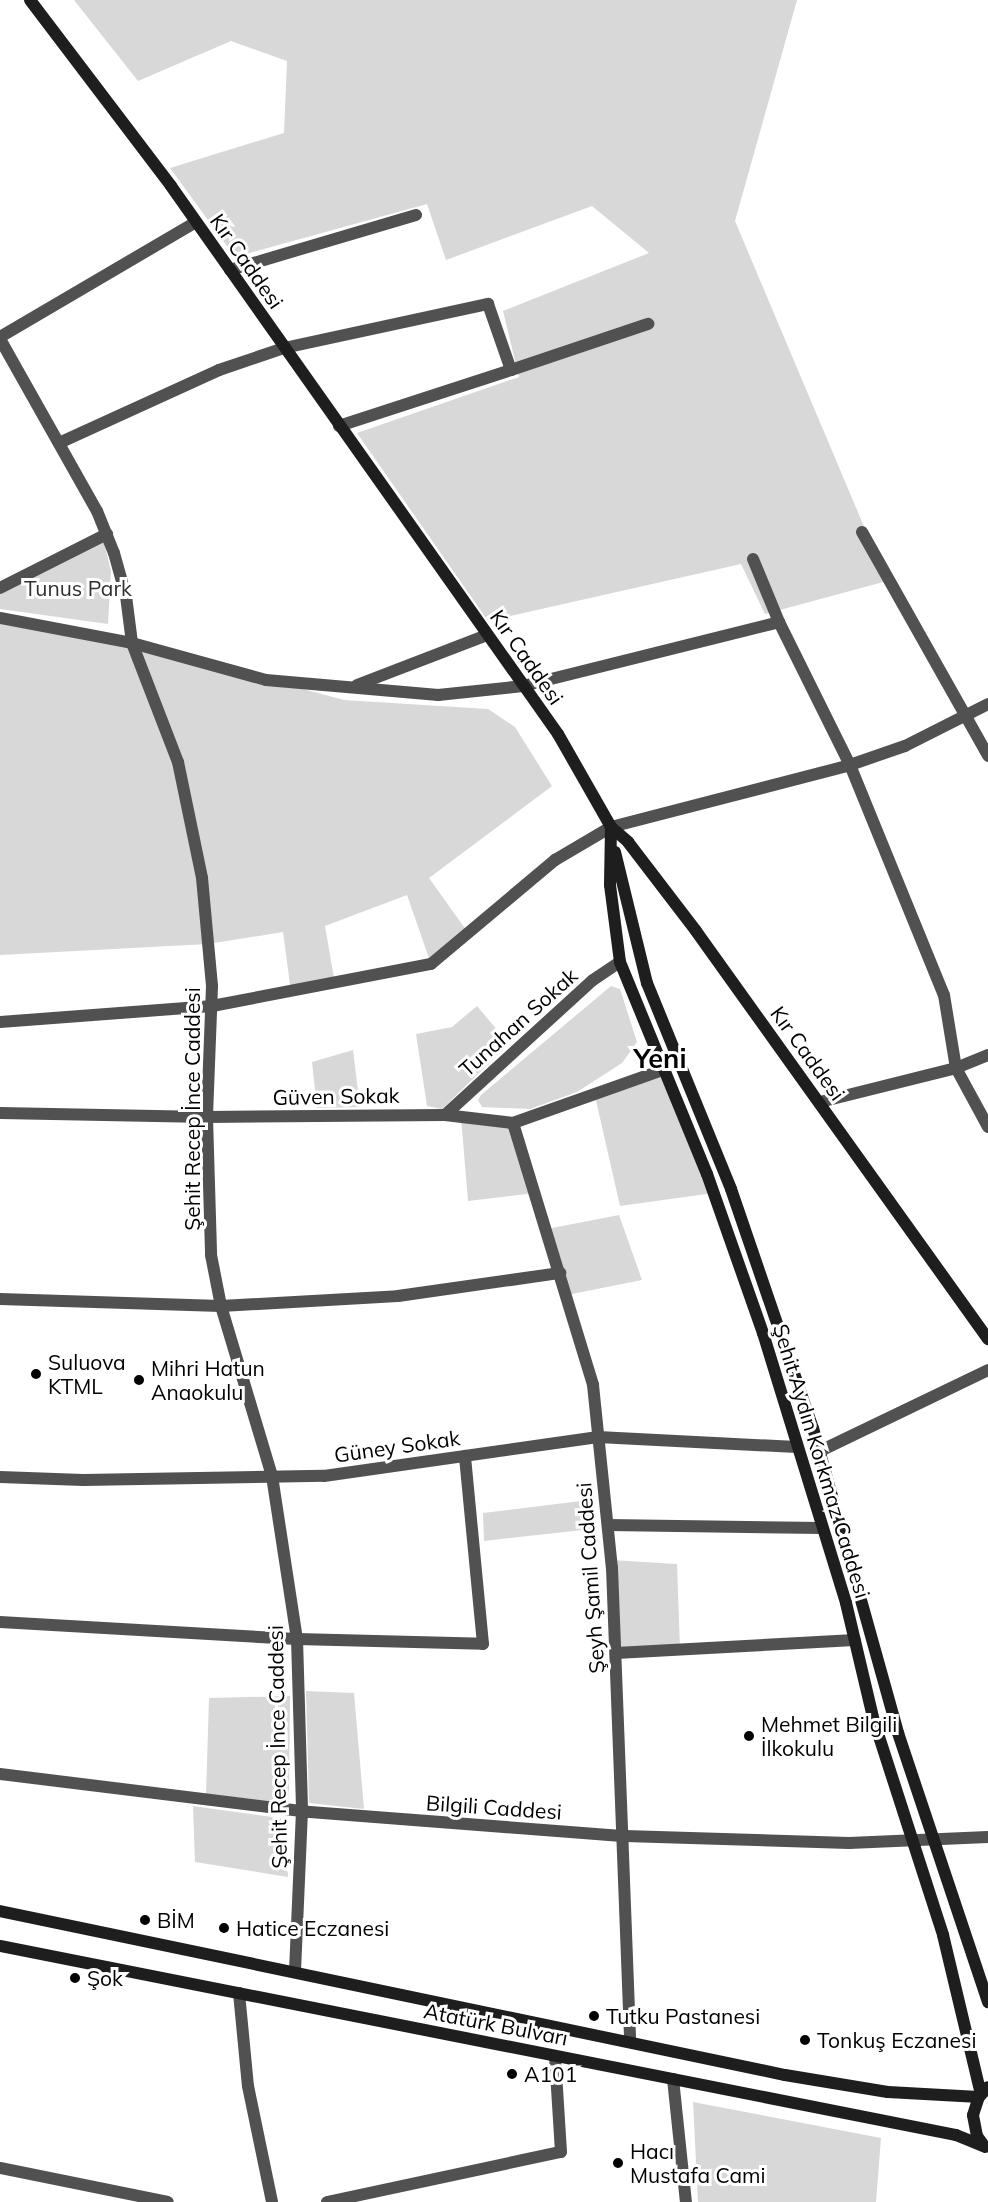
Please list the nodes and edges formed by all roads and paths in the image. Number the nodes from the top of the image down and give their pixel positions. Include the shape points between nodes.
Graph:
1 (30, 0) edge
2 (416, 215) dead end
3 (196, 222) junction
4 (230, 270) junction
5 (648, 324) dead end
6 (0, 338) edge
7 (284, 348) junction
8 (511, 370) junction
9 (339, 426) junction
10 (59, 443) junction
11 (862, 532) dead end
12 (106, 534) junction
13 (753, 560) dead end
14 (0, 588) edge
15 (0, 618) edge
16 (779, 622) junction
17 (487, 635) junction
18 (132, 644) junction
19 (354, 686) junction
20 (523, 686) junction
21 (988, 704) edge
22 (968, 715) junction
23 (988, 756) edge
24 (850, 765) junction
25 (611, 827) junction
26 (613, 848) junction
27 (620, 962) junction
28 (212, 1006) junction
29 (0, 1022) edge
30 (988, 1055) edge
31 (956, 1068) junction
32 (663, 1070) junction
33 (820, 1102) junction
34 (0, 1113) edge
35 (445, 1115) junction
36 (207, 1117) junction
37 (513, 1123) junction
38 (988, 1127) edge
39 (560, 1273) junction
40 (0, 1299) edge
41 (221, 1306) junction
42 (988, 1339) edge
43 (988, 1370) edge
44 (598, 1437) junction
45 (797, 1447) junction
46 (820, 1450) junction
47 (465, 1456) junction
48 (272, 1476) junction
49 (0, 1477) edge
50 (608, 1525) junction
51 (822, 1528) junction
52 (0, 1622) edge
53 (297, 1639) junction
54 (855, 1640) junction
55 (616, 1653) junction
56 (0, 1774) edge
57 (302, 1811) junction
58 (625, 1836) junction
59 (988, 1837) edge
60 (912, 1840) junction
61 (932, 1840) junction
62 (0, 1911) edge
63 (0, 1946) edge
64 (295, 1972) junction
65 (239, 1994) junction
66 (988, 2002) edge
67 (630, 2042) junction
68 (555, 2056) junction
69 (673, 2079) junction
70 (982, 2093) edge
71 (986, 2147) edge
72 (0, 2168) edge
73 (168, 2202) edge
74 (272, 2202) edge
75 (327, 2202) edge
76 (686, 2202) edge

1 - 3 main road, Kır Caddesi
2 - 4 street
3 - 4 main road, Kır Caddesi
3 - 6 street
4 - 7 main road, Kır Caddesi
5 - 8 street
6 - 10 street, Şehit Recep İnce Caddesi
7 - 8 street via 488,304
7 - 9 main road, Kır Caddesi
7 - 10 street via 219,370
8 - 9 street
9 - 17 main road, Kır Caddesi
10 - 12 street, Şehit Recep İnce Caddesi
11 - 22 street
12 - 14 street
12 - 18 street, Şehit Recep İnce Caddesi via 126,596
13 - 16 street
15 - 18 street
16 - 20 street
16 - 24 street
17 - 19 street
17 - 20 main road, Kır Caddesi
18 - 19 street via 266,680
18 - 28 street, Şehit Recep İnce Caddesi via 178,762 202,878
19 - 20 street via 438,695
20 - 25 main road, Kır Caddesi via 558,734
21 - 22 street
22 - 23 street
22 - 24 street via 905,746
24 - 25 street
24 - 31 street via 944,995
25 - 26 main road, Şehit Aydın Korkmaz Caddesi
25 - 28 street via 555,860 431,964
25 - 33 main road, Kır Caddesi via 628,842 690,922
26 - 27 main road, Şehit Aydın Korkmaz Caddesi via 610,885
26 - 46 main road, Şehit Aydın Korkmaz Caddesi via 647,983 731,1189
27 - 32 main road, Şehit Aydın Korkmaz Caddesi
27 - 35 street, Tunahan Sokak via 593,980
28 - 29 street
28 - 36 street, Şehit Recep İnce Caddesi
30 - 31 street
31 - 33 street
31 - 38 street
32 - 37 street, Güven Sokak
32 - 45 main road, Şehit Aydın Korkmaz Caddesi via 707,1174
33 - 42 main road, Kır Caddesi
34 - 36 street, Güven Sokak
35 - 36 street, Güven Sokak
35 - 37 street, Güven Sokak
36 - 41 street, Şehit Recep İnce Caddesi via 211,1255
37 - 39 street, Şeyh Şamil Caddesi
39 - 41 street via 399,1296
39 - 44 street, Şeyh Şamil Caddesi via 593,1385
40 - 41 street
41 - 48 street, Şehit Recep İnce Caddesi
43 - 46 street
44 - 45 street, Güney Sokak
44 - 47 street, Güney Sokak
44 - 50 street, Şeyh Şamil Caddesi
45 - 51 main road, Şehit Aydın Korkmaz Caddesi
46 - 61 main road, Şehit Aydın Korkmaz Caddesi
47 - 48 street, Güney Sokak via 324,1476
47 - 53 street via 483,1644
48 - 49 street, Güney Sokak via 84,1480
48 - 53 street, Şehit Recep İnce Caddesi
50 - 51 street
50 - 55 street, Şeyh Şamil Caddesi
51 - 54 main road, Şehit Aydın Korkmaz Caddesi
52 - 53 street
53 - 57 street, Şehit Recep İnce Caddesi
54 - 55 street
54 - 60 main road, Şehit Aydın Korkmaz Caddesi via 874,1721
55 - 58 street, Şeyh Şamil Caddesi
56 - 57 street, Bilgili Caddesi
57 - 58 street, Bilgili Caddesi
57 - 64 street, Şehit Recep İnce Caddesi
58 - 60 street, Bilgili Caddesi via 849,1843
58 - 67 street, Şeyh Şamil Caddesi
59 - 61 street, Bilgili Caddesi
60 - 61 street, Bilgili Caddesi
60 - 70 main road, Şehit Aydın Korkmaz Caddesi via 943,1935
61 - 66 main road, Şehit Aydın Korkmaz Caddesi
62 - 64 main road, Atatürk Bulvarı
63 - 65 main road, Atatürk Bulvarı
64 - 67 main road, Atatürk Bulvarı
65 - 68 main road, Atatürk Bulvarı
65 - 74 street via 248,2086
67 - 70 main road, Atatürk Bulvarı via 888,2092
68 - 69 main road, Atatürk Bulvarı
68 - 75 street via 561,2152
69 - 71 main road, Atatürk Bulvarı via 956,2135
69 - 76 street
70 - 71 main road via 974,2126
72 - 73 street

